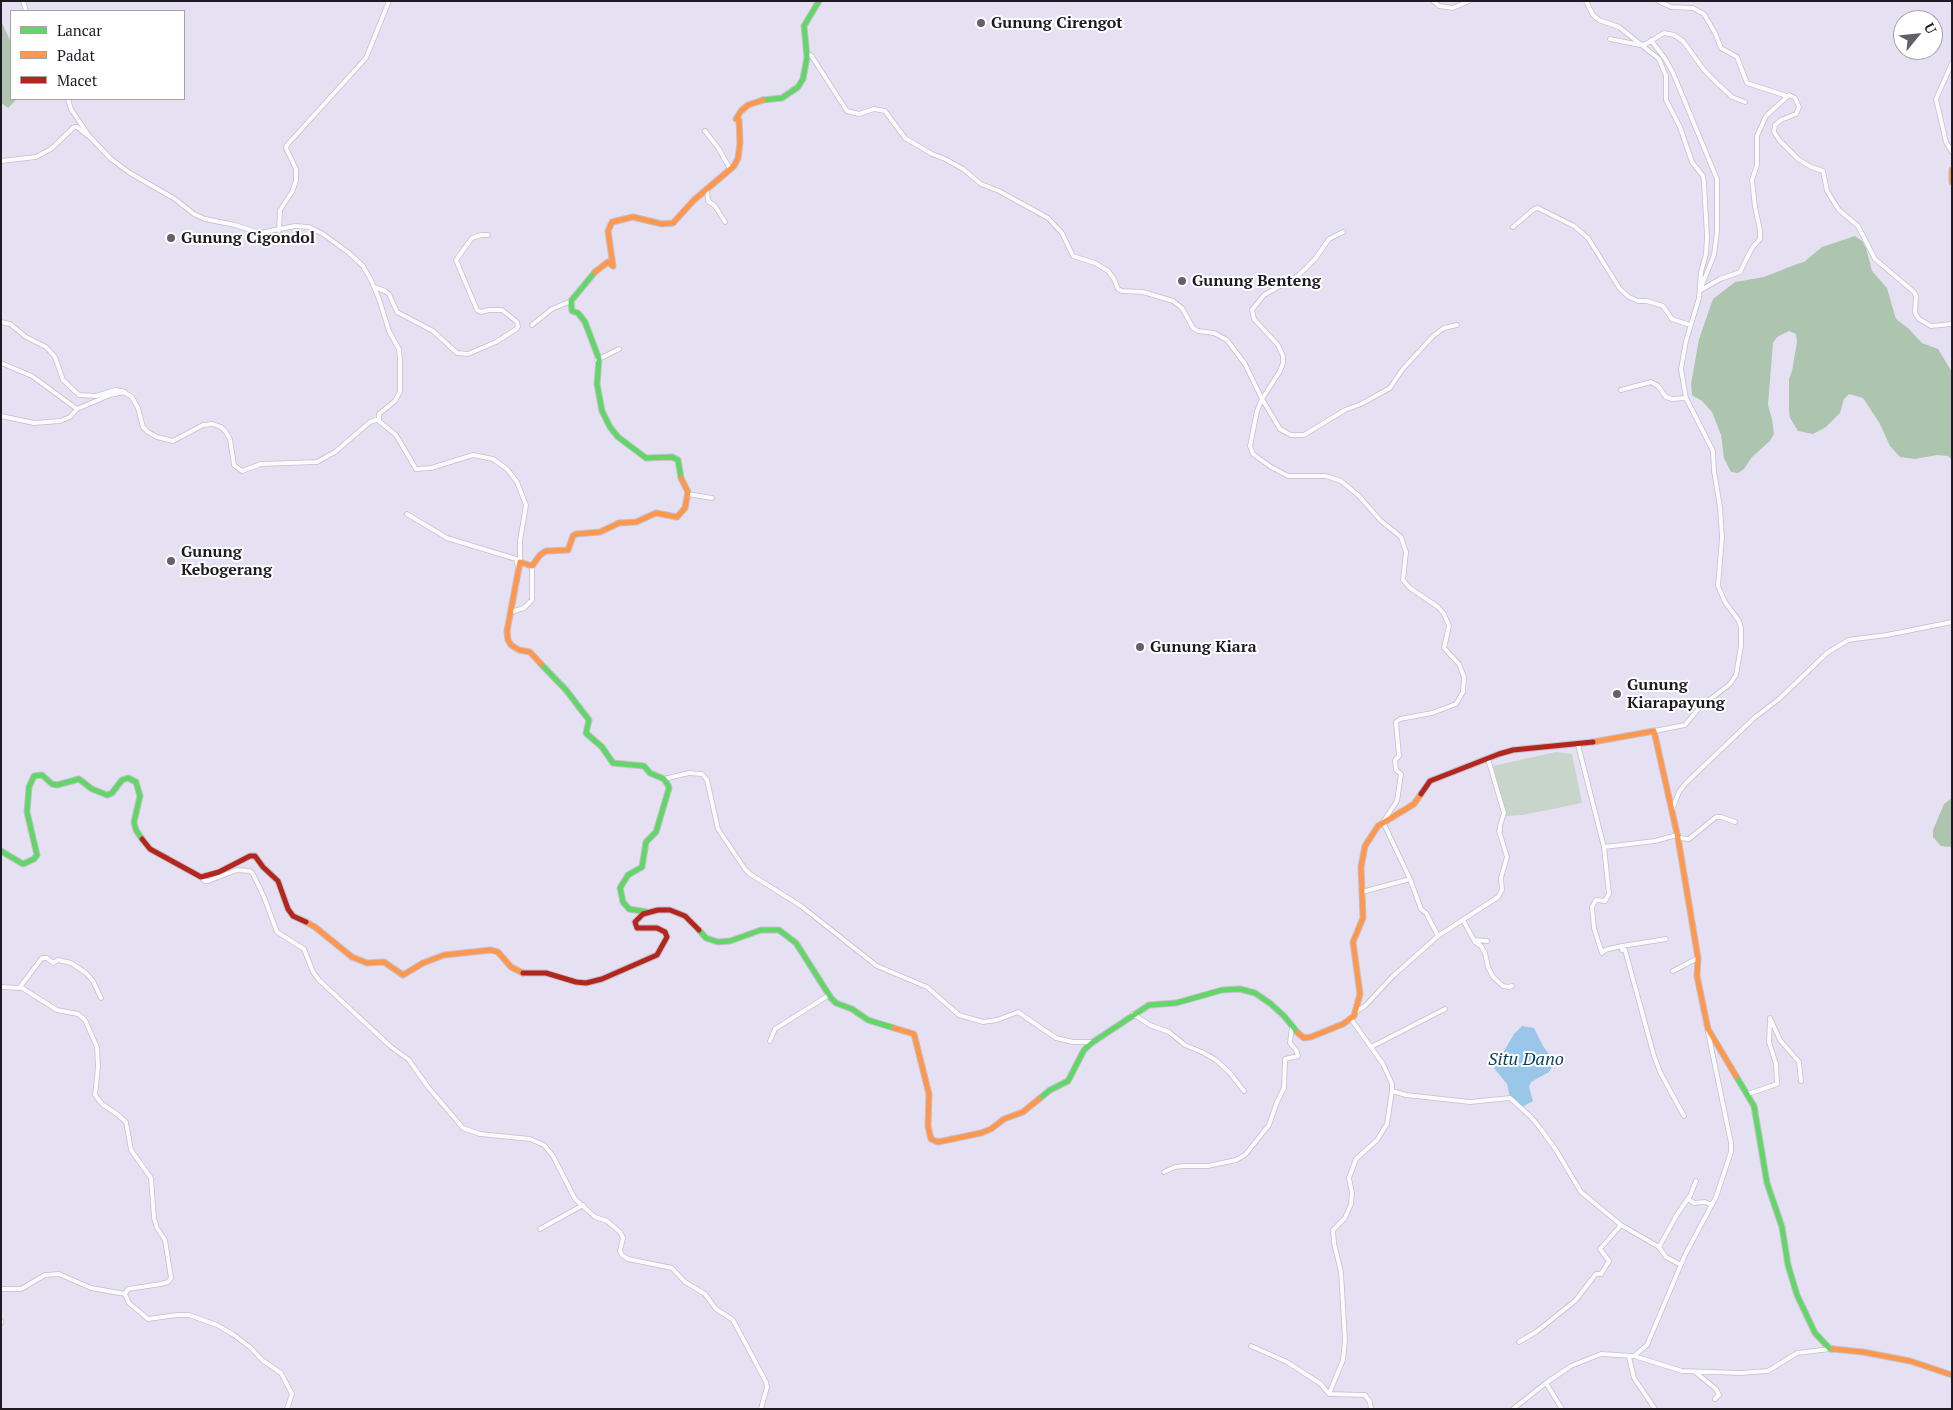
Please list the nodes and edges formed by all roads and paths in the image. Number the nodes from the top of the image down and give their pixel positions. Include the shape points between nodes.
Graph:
1 (389, 1) edge
2 (819, 1) edge
3 (1433, 1) edge
4 (1469, 1) edge
5 (1586, 1) edge
6 (1658, 1) edge
7 (1610, 39) dead end
8 (1651, 40) junction
9 (1640, 45) junction
10 (807, 58) junction
11 (1952, 63) edge
12 (1787, 96) junction
13 (68, 100) edge
14 (1745, 102) dead end
15 (705, 131) dead end
16 (89, 136) junction
17 (1952, 152) edge
18 (1, 161) edge
19 (730, 170) junction
20 (1952, 170) edge
21 (1952, 182) edge
22 (707, 189) junction
23 (725, 222) dead end
24 (1514, 227) dead end
25 (278, 231) junction
26 (1343, 232) dead end
27 (488, 235) dead end
28 (374, 287) junction
29 (1701, 288) junction
30 (571, 301) junction
31 (1, 322) edge
32 (1952, 324) edge
33 (532, 325) dead end
34 (1457, 325) dead end
35 (1690, 325) junction
36 (619, 349) dead end
37 (597, 360) junction
38 (1, 363) edge
39 (1621, 390) dead end
40 (125, 392) junction
41 (1686, 398) junction
42 (1262, 399) junction
43 (77, 409) junction
44 (1, 416) edge
45 (378, 420) junction
46 (688, 494) junction
47 (712, 498) dead end
48 (407, 514) dead end
49 (520, 562) junction
50 (532, 566) junction
51 (518, 577) junction
52 (511, 612) junction
53 (1952, 622) edge
54 (1654, 731) junction
55 (1578, 745) junction
56 (1488, 759) junction
57 (664, 779) junction
58 (1671, 811) junction
59 (1383, 822) junction
60 (1735, 822) dead end
61 (1677, 837) junction
62 (1604, 847) junction
63 (1, 851) edge
64 (201, 877) junction
65 (1410, 879) junction
66 (1362, 892) junction
67 (648, 912) junction
68 (1463, 920) junction
69 (1438, 936) junction
70 (1666, 939) dead end
71 (1474, 940) junction
72 (1487, 941) dead end
73 (1622, 946) junction
74 (1698, 958) junction
75 (1673, 971) dead end
76 (1512, 986) dead end
77 (20, 987) junction
78 (1, 988) edge
79 (829, 995) junction
80 (101, 998) dead end
81 (1445, 1009) dead end
82 (1357, 1012) junction
83 (1133, 1014) junction
84 (1351, 1019) junction
85 (1292, 1026) junction
86 (1708, 1029) junction
87 (770, 1041) dead end
88 (1093, 1042) junction
89 (1371, 1047) junction
90 (1801, 1081) dead end
91 (1244, 1090) dead end
92 (1392, 1091) junction
93 (1748, 1094) junction
94 (1684, 1116) dead end
95 (1164, 1172) dead end
96 (1696, 1180) dead end
97 (1688, 1199) junction
98 (582, 1205) junction
99 (1712, 1205) junction
100 (1621, 1225) junction
101 (540, 1228) dead end
102 (1659, 1247) junction
103 (1681, 1265) junction
104 (1, 1289) edge
105 (126, 1294) junction
106 (1519, 1342) dead end
107 (1251, 1346) dead end
108 (1830, 1349) junction
109 (1632, 1356) junction
110 (1695, 1372) junction
111 (1952, 1375) edge
112 (1546, 1382) junction
113 (1330, 1394) junction
114 (1715, 1399) dead end
115 (287, 1409) edge
116 (761, 1409) edge
117 (1371, 1409) edge
118 (1514, 1409) edge
119 (1562, 1409) edge
120 (1655, 1409) edge

1 - 25 street via 366,58 286,146 296,169 296,181 280,210
2 - 10 street via 804,26
3 - 4 street via 1439,6 1453,8
5 - 9 street via 1599,20 1619,27
6 - 12 street via 1671,7 1693,8 1704,14 1721,48 1737,57 1747,83
7 - 9 street
8 - 9 street
8 - 14 street via 1664,33 1674,35 1683,41 1718,84 1732,97
8 - 29 street via 1673,73 1717,180 1714,255
9 - 29 street via 1659,59 1666,76 1666,100 1692,162 1703,176 1707,237
10 - 19 street via 805,75 793,91 778,99 753,102 736,118 740,129 739,155
10 - 42 street via 811,56 846,111 858,114 874,109 885,111 905,138 963,169 981,184 1048,218 1062,233 1073,256 1108,271 1118,289 1174,301 1197,331 1214,333 1227,340 1245,364
11 - 17 street via 1936,99 1946,142
12 - 29 street via 1766,116 1757,136 1757,165 1752,180 1760,239 1740,272
12 - 32 street via 1795,98 1799,107 1796,114 1775,125 1774,132 1780,141 1798,159 1823,171 1827,191 1839,210 1858,226 1875,260 1914,292 1917,316 1931,326
13 - 16 street
15 - 19 street via 720,148
16 - 18 street via 74,127 51,149 36,157
16 - 25 street via 123,168 200,217 260,233
19 - 22 street
20 - 21 street
22 - 23 street via 708,201
22 - 30 street via 673,223 662,224 633,217 612,222 608,230 613,266 608,262 596,271
24 - 35 street via 1538,208 1574,226 1588,238 1620,289 1629,297 1664,306 1672,319
25 - 28 street via 306,226 323,234 362,266
26 - 42 street via 1329,239 1316,259 1264,295 1253,308 1254,318 1278,345 1283,360 1280,371
27 - 28 street via 472,238 456,260 474,307 478,311 502,310 517,322 515,330 496,342 468,354 457,353 433,331 397,312 387,292
28 - 45 street via 389,331 399,349 400,360 399,395 379,414
29 - 35 street
30 - 33 street via 546,313
30 - 37 street via 572,311 585,322
31 - 40 street via 10,324 46,347 55,357 63,380 78,395 96,396 115,390
34 - 42 street via 1444,328 1433,336 1391,387 1304,435 1291,435 1280,429
35 - 41 street via 1680,365
36 - 37 street
37 - 46 street via 600,406 612,431 646,458 675,458 679,461 680,476
38 - 43 street via 32,376
39 - 41 street via 1651,382 1666,397
40 - 43 street
40 - 45 street via 135,399 145,429 160,438 174,440 205,424 222,427 230,439 234,465 243,471 261,464 317,462 340,448 370,422
41 - 54 street via 1713,451 1722,538 1718,586 1739,621 1741,646 1736,675 1730,684 1700,707 1685,725
42 - 59 street via 1250,446 1252,453 1261,462 1288,476 1326,476 1339,480 1400,536 1406,552 1403,580 1444,614 1449,626 1444,648 1460,664 1464,676 1463,692 1456,704 1396,722 1399,756 1395,760 1396,770 1401,774 1397,801
43 - 44 street via 60,421 34,423
45 - 49 street via 396,435 416,469 431,468 473,455 493,459 507,469 517,482 526,505
46 - 47 street
46 - 50 street via 685,508 678,517 656,513 600,532 576,534 568,550 546,551
48 - 51 street via 447,538 516,559
49 - 50 street
49 - 51 street
50 - 52 street via 532,600 524,608
51 - 52 street
52 - 57 street via 507,631 511,646 530,652 566,690 589,720 586,733 602,747 613,764 642,766
53 - 58 street via 1855,638 1827,653 1686,783
54 - 55 street
54 - 58 street
55 - 56 street via 1513,750
55 - 62 street
56 - 59 street via 1430,781 1414,804
56 - 68 street via 1504,813 1499,831 1507,857 1501,878 1502,890
57 - 67 street via 669,788 656,832 646,842 644,864 626,877 620,888 623,902 629,909
57 - 88 street via 689,773 704,776 718,829 745,869 801,906 874,964 927,987 959,1015 983,1022 1018,1012 1056,1038
58 - 61 street
59 - 65 street
59 - 66 street via 1365,846 1361,867
60 - 61 street via 1716,817 1689,839
61 - 62 street
61 - 74 street
62 - 73 street via 1609,896 1605,901 1596,900 1592,907 1594,928 1602,953
63 - 64 street via 27,863 37,855 27,812 29,787 34,776 42,775 57,785 79,779 107,795 128,778 136,782 138,789 140,800 134,822 139,836 150,849
64 - 67 street via 255,856 276,877 288,909 294,916 315,926 352,957 367,964 384,962 402,975 444,956 490,950 498,952 520,973 546,973 576,982 602,980 657,955 666,932 657,928 637,928 635,924 639,916
64 - 98 street via 208,881 237,870 253,874 276,932 304,949 319,980 410,1062 463,1128 480,1134 530,1139 544,1145 575,1199
65 - 66 street
65 - 69 street via 1421,909
66 - 82 street via 1363,918 1353,945 1360,988
67 - 79 street via 665,910 678,913 691,920 706,938 718,942 768,929 782,931 796,942
68 - 69 street
68 - 71 street
69 - 82 street
70 - 73 street
71 - 72 street
71 - 76 street via 1485,953 1493,976 1503,986
73 - 94 street via 1654,1056
74 - 75 street
74 - 86 street via 1697,976
77 - 78 street
77 - 80 street via 42,958 47,958 53,963 58,960 71,963 86,973
77 - 105 street via 57,1010 78,1014 85,1020 97,1047 94,1095 126,1122 131,1150 152,1180 154,1218 156,1228 165,1240 171,1278 161,1284 130,1288
79 - 87 street via 775,1029
79 - 88 street via 836,1003 865,1018 914,1034 929,1094 929,1134 938,1142 991,1130 1004,1119 1021,1114 1050,1090 1068,1081 1084,1050
81 - 89 street
82 - 84 street
83 - 85 street via 1149,1005 1222,990 1240,990 1259,995
83 - 88 street
83 - 91 street via 1216,1060
84 - 85 street via 1311,1038 1300,1036
84 - 89 street
85 - 95 street via 1290,1043 1298,1056 1285,1060 1284,1088 1267,1128 1245,1155 1208,1166 1175,1167
86 - 93 street
86 - 99 street via 1732,1147
89 - 92 street via 1389,1075
90 - 93 street via 1799,1062 1780,1040 1770,1018 1769,1044 1776,1064 1776,1084
92 - 100 street via 1470,1102 1510,1098 1540,1128 1581,1192
92 - 113 street via 1387,1124 1377,1140 1356,1159 1349,1178 1351,1204 1333,1230 1341,1272 1345,1340 1343,1360
93 - 108 street via 1756,1112 1766,1176 1782,1227 1797,1295 1811,1327
96 - 97 street
97 - 99 street
97 - 102 street
98 - 101 street
98 - 116 street via 620,1232 623,1256 672,1268 685,1282 706,1294 716,1309 733,1320 766,1382
99 - 103 street
100 - 102 street
100 - 106 street via 1600,1249 1609,1261 1602,1274 1596,1274 1576,1301
102 - 103 street via 1666,1257
103 - 109 street via 1647,1345
104 - 105 street via 21,1289 45,1275 59,1274 91,1288
105 - 115 street via 131,1305 148,1320 188,1315 234,1335 281,1373 292,1394
107 - 113 street via 1287,1362 1321,1384
108 - 110 street via 1797,1353 1768,1371
108 - 111 street via 1910,1361
109 - 110 street
109 - 112 street via 1591,1356
109 - 120 street via 1634,1378
110 - 114 street via 1720,1395
112 - 118 street
112 - 119 street
113 - 117 street via 1365,1395

